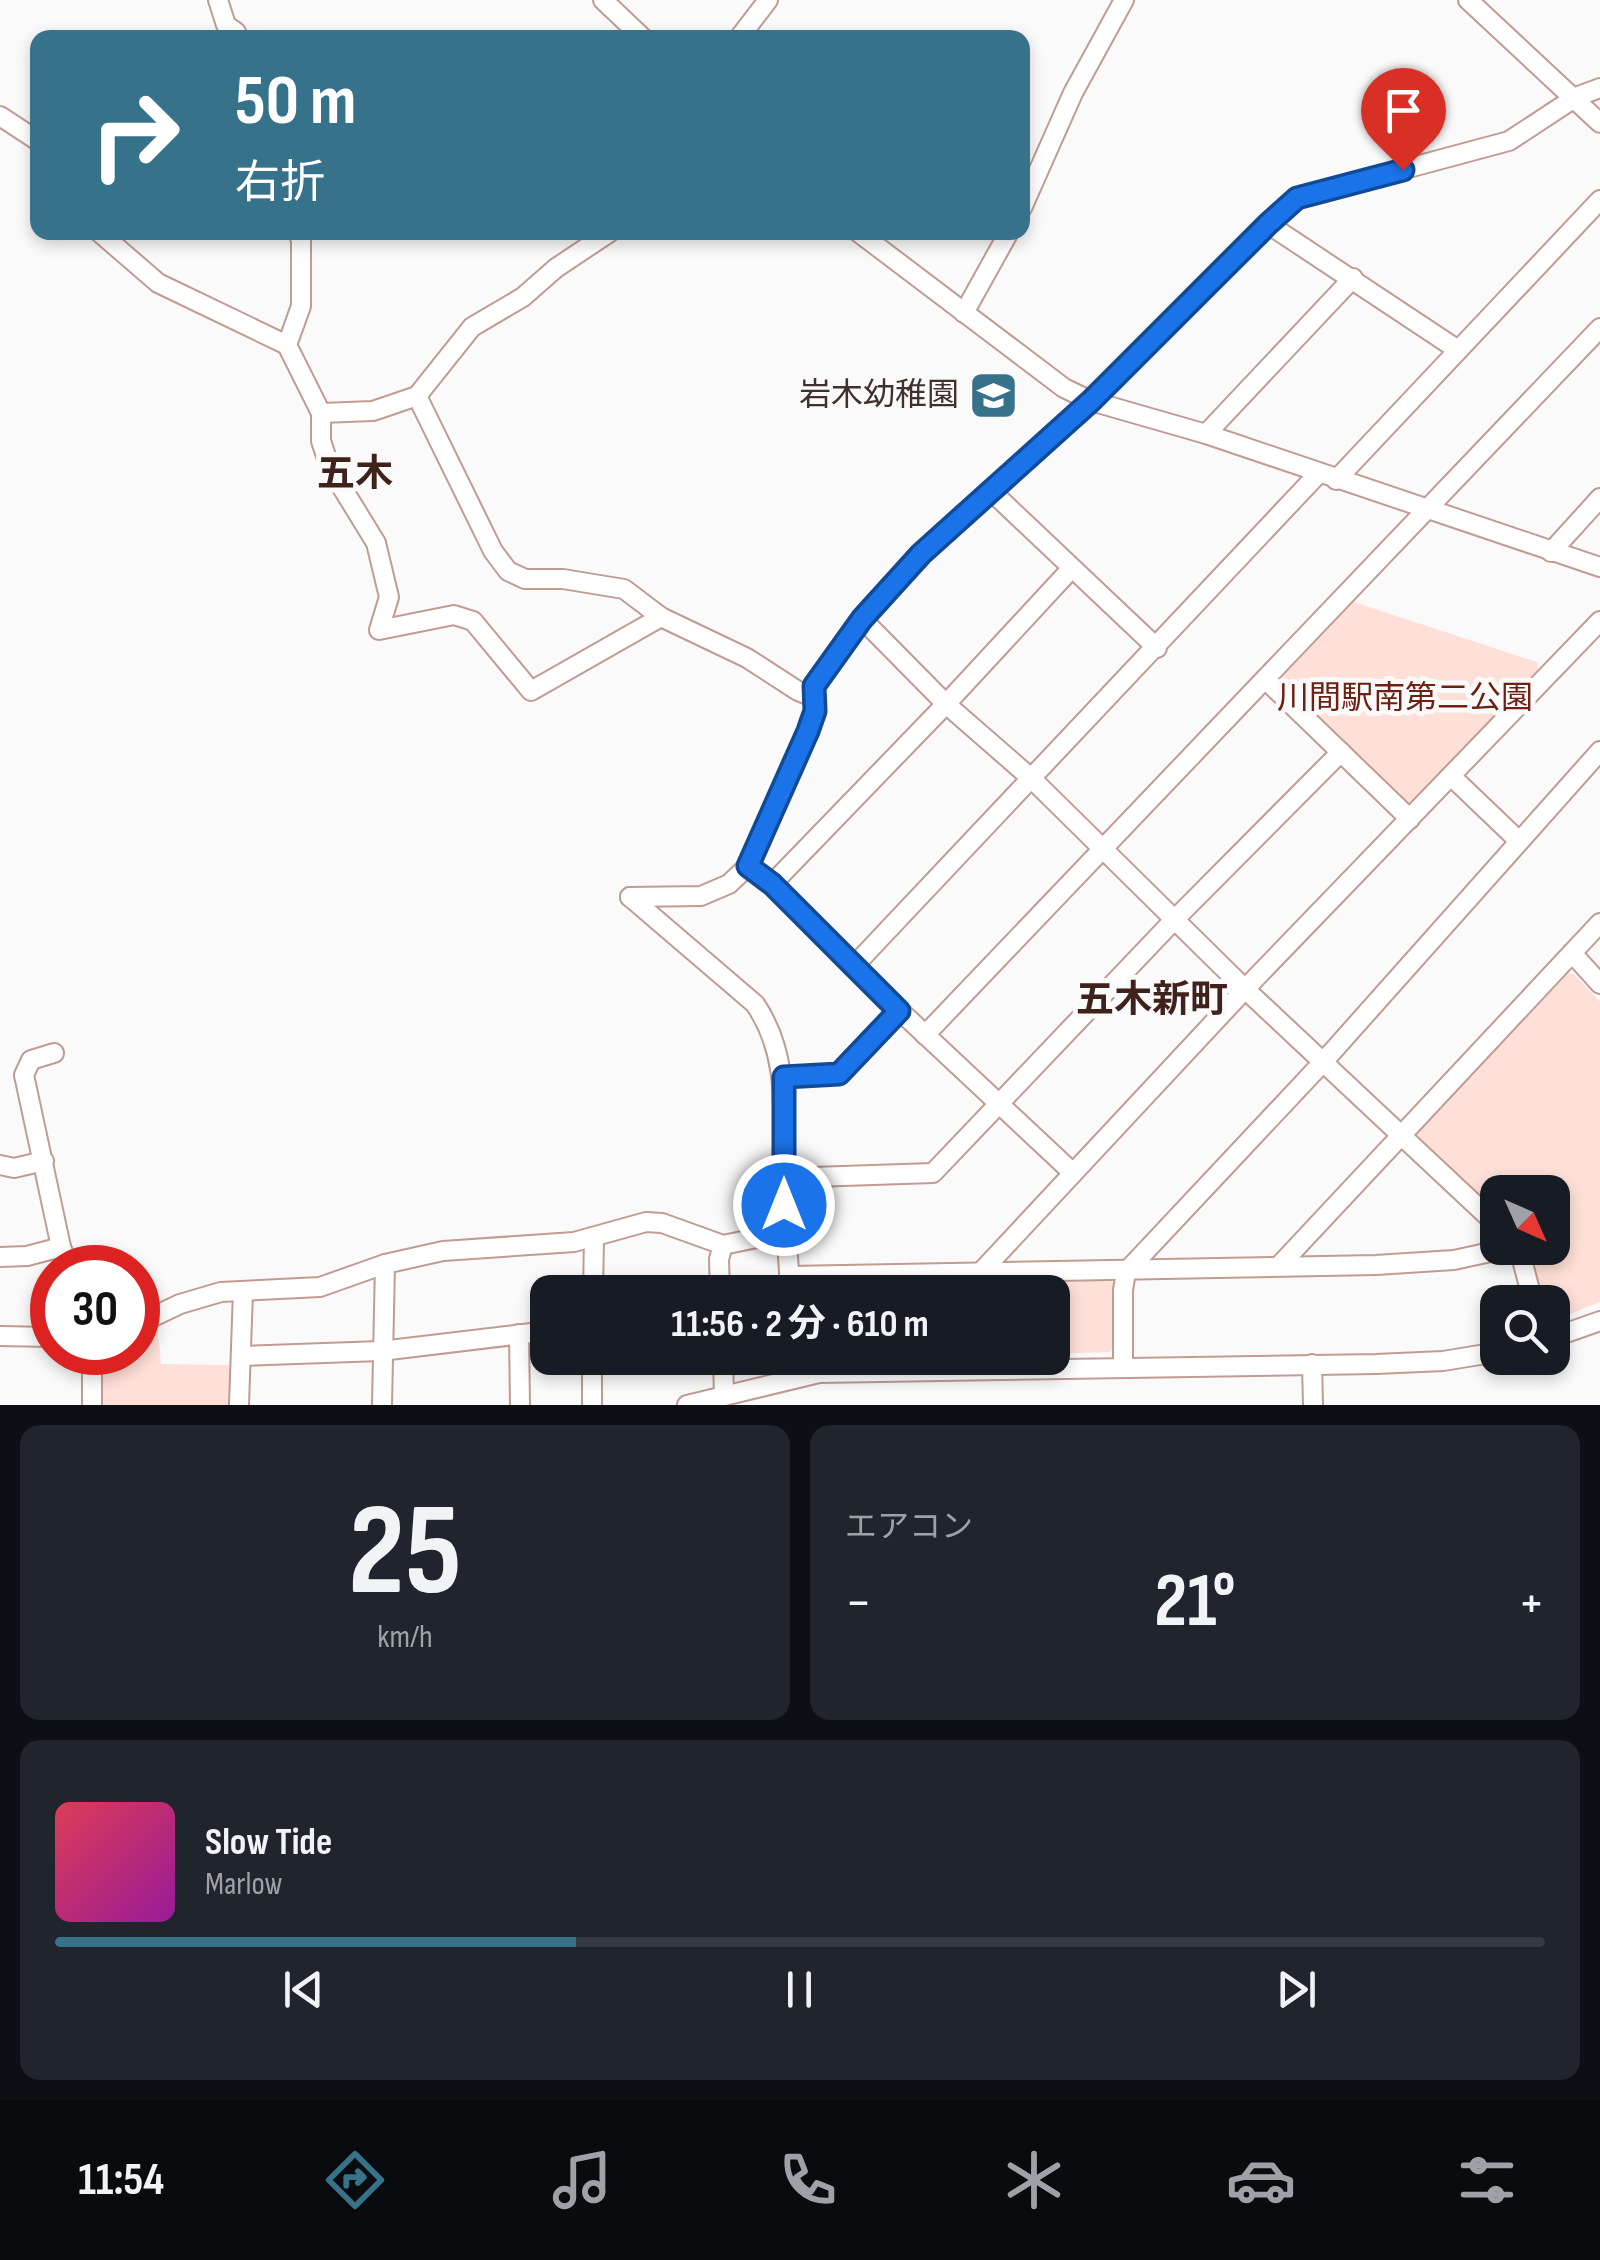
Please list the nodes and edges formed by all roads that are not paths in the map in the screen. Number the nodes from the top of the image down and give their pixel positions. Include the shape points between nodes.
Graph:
1 (218, 0) edge
2 (603, 0) edge
3 (768, 0) edge
4 (1124, 0) edge
5 (1468, 0) edge
6 (225, 30) edge
7 (635, 30) edge
8 (744, 30) edge
9 (1600, 88) edge
10 (1576, 97) junction
11 (0, 116) edge
12 (1600, 122) edge
13 (30, 136) edge
14 (1030, 190) edge
15 (1600, 200) edge
16 (1268, 224) junction
17 (108, 240) edge
18 (301, 240) edge
19 (598, 240) edge
20 (868, 240) edge
21 (1005, 240) edge
22 (1353, 278) junction
23 (964, 314) junction
24 (1600, 328) edge
25 (287, 345) junction
26 (1458, 350) junction
27 (417, 396) junction
28 (1091, 401) junction
29 (320, 413) junction
30 (1206, 434) junction
31 (1327, 477) junction
32 (990, 490) junction
33 (1600, 498) edge
34 (1426, 511) junction
35 (1550, 552) junction
36 (1600, 568) edge
37 (1071, 569) junction
38 (661, 617) junction
39 (862, 619) junction
40 (1600, 621) edge
41 (1157, 648) junction
42 (1266, 680) junction
43 (814, 697) junction
44 (946, 704) junction
45 (1600, 751) edge
46 (1341, 752) junction
47 (1452, 776) junction
48 (1032, 779) junction
49 (1410, 819) junction
50 (1519, 841) junction
51 (1103, 851) junction
52 (748, 866) junction
53 (772, 884) junction
54 (1174, 920) junction
55 (1600, 923) edge
56 (1572, 953) junction
57 (852, 966) junction
58 (1600, 984) edge
59 (1246, 989) junction
60 (899, 1011) junction
61 (925, 1035) junction
62 (54, 1053) dead end
63 (1324, 1061) junction
64 (784, 1077) junction
65 (1001, 1105) junction
66 (1402, 1134) junction
67 (44, 1161) junction
68 (0, 1165) edge
69 (1073, 1173) junction
70 (783, 1178) junction
71 (1480, 1209) edge
72 (785, 1232) junction
73 (594, 1238) junction
74 (60, 1245) edge
75 (722, 1245) junction
76 (1480, 1254) edge
77 (30, 1255) edge
78 (0, 1257) edge
79 (385, 1264) junction
80 (1279, 1266) junction
81 (981, 1272) junction
82 (1126, 1272) junction
83 (593, 1275) edge
84 (719, 1275) edge
85 (789, 1275) edge
86 (933, 1275) edge
87 (243, 1291) junction
88 (160, 1314) edge
89 (1600, 1321) edge
90 (1570, 1332) edge
91 (530, 1333) edge
92 (519, 1334) junction
93 (0, 1336) edge
94 (30, 1337) edge
95 (381, 1351) junction
96 (1480, 1355) edge
97 (241, 1356) junction
98 (1312, 1364) junction
99 (1123, 1368) junction
100 (92, 1375) edge
101 (592, 1375) edge
102 (723, 1375) edge
103 (792, 1378) joint
104 (724, 1396) junction
105 (92, 1405) edge
106 (240, 1405) edge
107 (382, 1405) edge
108 (520, 1405) edge
109 (592, 1405) edge
110 (687, 1405) edge
111 (1312, 1405) edge

1 - 6 street
2 - 7 street
3 - 8 street
4 - 14 street
5 - 10 street
9 - 10 street
10 - 12 street
10 - 16 street via 1509,141 1297,198
11 - 13 street
15 - 26 street
16 - 22 street
16 - 28 street
17 - 25 street via 158,283
18 - 25 street via 301,306
19 - 27 street via 472,327
20 - 23 street
21 - 23 street
22 - 26 street
22 - 30 street
23 - 28 street
24 - 34 street
25 - 29 street
26 - 31 street
27 - 29 street via 374,411
27 - 38 street via 508,571 525,579 624,589
28 - 30 street
28 - 32 street
29 - 38 street via 330,468 376,543 385,572 389,597 380,630 454,615 473,621 530,691
30 - 31 street
31 - 34 street
31 - 41 street
32 - 37 street
32 - 39 street
33 - 35 street
34 - 35 street
34 - 42 street
35 - 36 street
37 - 41 street
37 - 44 street
38 - 43 street
39 - 43 street via 814,686
39 - 44 street
40 - 47 street
41 - 48 street
42 - 46 street
42 - 51 street
43 - 52 street via 808,731
44 - 48 street
44 - 53 street
45 - 50 street
46 - 49 street
46 - 54 street
47 - 49 street
47 - 50 street
48 - 51 street
48 - 57 street
49 - 59 street
50 - 63 street
51 - 54 street
51 - 61 street
52 - 53 street
52 - 64 street via 730,884 701,896 630,897 755,1004
53 - 57 street
54 - 59 street
54 - 65 street
55 - 56 street
56 - 58 street
56 - 66 street
57 - 60 street
59 - 63 street
59 - 69 street
60 - 61 street
60 - 64 street via 839,1074
61 - 65 street
62 - 67 street via 31,1060 24,1076
63 - 66 street
63 - 82 street
64 - 70 street
65 - 69 street
65 - 70 street via 932,1173
66 - 71 street
66 - 80 street
67 - 68 street
67 - 74 street
69 - 81 street
70 - 72 street
72 - 75 street
72 - 85 street
73 - 75 street via 646,1222
73 - 79 street via 443,1251
73 - 83 street
75 - 84 street
76 - 80 street
77 - 78 street
79 - 87 street via 320,1287
79 - 95 street
80 - 82 street
81 - 82 street
81 - 86 street
82 - 99 street
87 - 88 street via 220,1292
87 - 97 street
89 - 90 street
91 - 92 street
92 - 95 street
92 - 108 street
93 - 94 street
95 - 97 street
95 - 107 street
96 - 98 street
97 - 106 street
98 - 99 street
98 - 111 street
99 - 103 street
100 - 105 street
101 - 109 street
102 - 104 street
103 - 104 street
104 - 110 street

